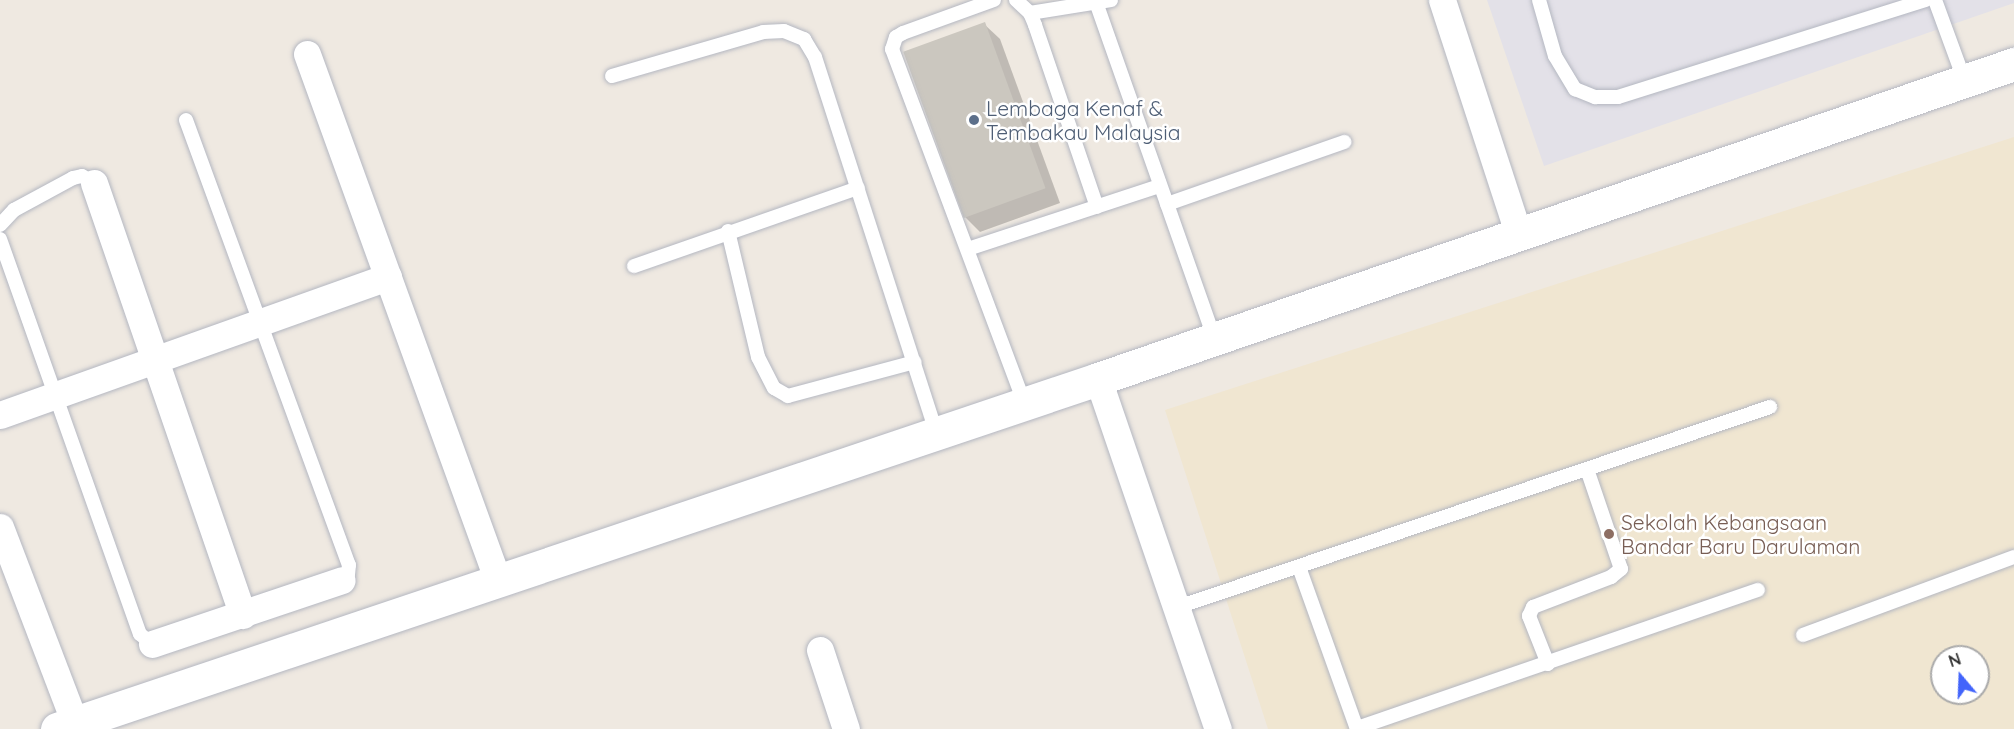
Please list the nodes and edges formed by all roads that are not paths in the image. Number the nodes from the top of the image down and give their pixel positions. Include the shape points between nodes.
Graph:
1 (994, 0) edge
2 (1016, 0) edge
3 (1442, 0) edge
4 (1539, 0) edge
5 (1926, 0) edge
6 (1935, 0) edge
7 (1104, 2) edge
8 (1030, 13) junction
9 (308, 54) dead end
10 (2014, 64) edge
11 (612, 76) dead end
12 (1965, 82) junction
13 (186, 120) dead end
14 (1344, 142) dead end
15 (94, 183) joint
16 (1160, 186) junction
17 (858, 188) junction
18 (1167, 204) junction
19 (1097, 207) junction
20 (0, 225) edge
21 (728, 231) junction
22 (1519, 235) junction
23 (0, 239) edge
24 (968, 249) junction
25 (634, 266) dead end
26 (388, 277) junction
27 (262, 321) junction
28 (1214, 338) junction
29 (154, 359) junction
30 (915, 362) junction
31 (1098, 379) junction
32 (58, 394) junction
33 (1024, 402) junction
34 (1770, 407) dead end
35 (0, 415) edge
36 (936, 432) junction
37 (1588, 472) junction
38 (0, 527) edge
39 (2014, 556) edge
40 (1299, 567) junction
41 (342, 580) joint
42 (498, 581) junction
43 (1758, 590) dead end
44 (1178, 607) junction
45 (243, 615) junction
46 (1803, 635) dead end
47 (152, 644) joint
48 (820, 650) dead end
49 (1548, 664) junction
50 (66, 726) edge
51 (1357, 728) edge
52 (846, 729) edge
53 (1218, 729) edge

1 - 24 lane via 903,33 892,43
2 - 8 lane
3 - 22 street
4 - 5 lane via 1555,56 1575,89 1595,97 1618,98
6 - 12 lane
7 - 8 lane
7 - 16 lane
8 - 19 lane
9 - 26 street
10 - 12 street
11 - 17 lane via 763,32 784,31 804,39 815,57
12 - 22 street
13 - 27 lane
14 - 18 lane
15 - 20 lane via 82,176 73,178 14,210
15 - 29 street
16 - 18 lane
16 - 19 lane
17 - 21 lane
17 - 30 lane
18 - 28 lane
19 - 24 lane
21 - 25 lane
21 - 30 lane via 758,357 774,388 788,396
22 - 28 street
23 - 32 lane
24 - 33 lane
26 - 27 street
26 - 42 street
27 - 29 street
27 - 41 lane via 349,565
28 - 31 street
29 - 32 street
29 - 45 street
30 - 36 lane
31 - 33 street
31 - 44 street
32 - 35 street
32 - 47 lane via 140,634
33 - 36 street
34 - 37 lane
36 - 42 street
37 - 40 lane
37 - 49 lane via 1621,569 1611,577 1533,607 1529,616
38 - 50 street
39 - 46 lane
40 - 44 lane
40 - 51 lane
41 - 45 street
42 - 50 street
43 - 49 lane
44 - 53 street
45 - 47 street
48 - 52 street
49 - 51 lane

